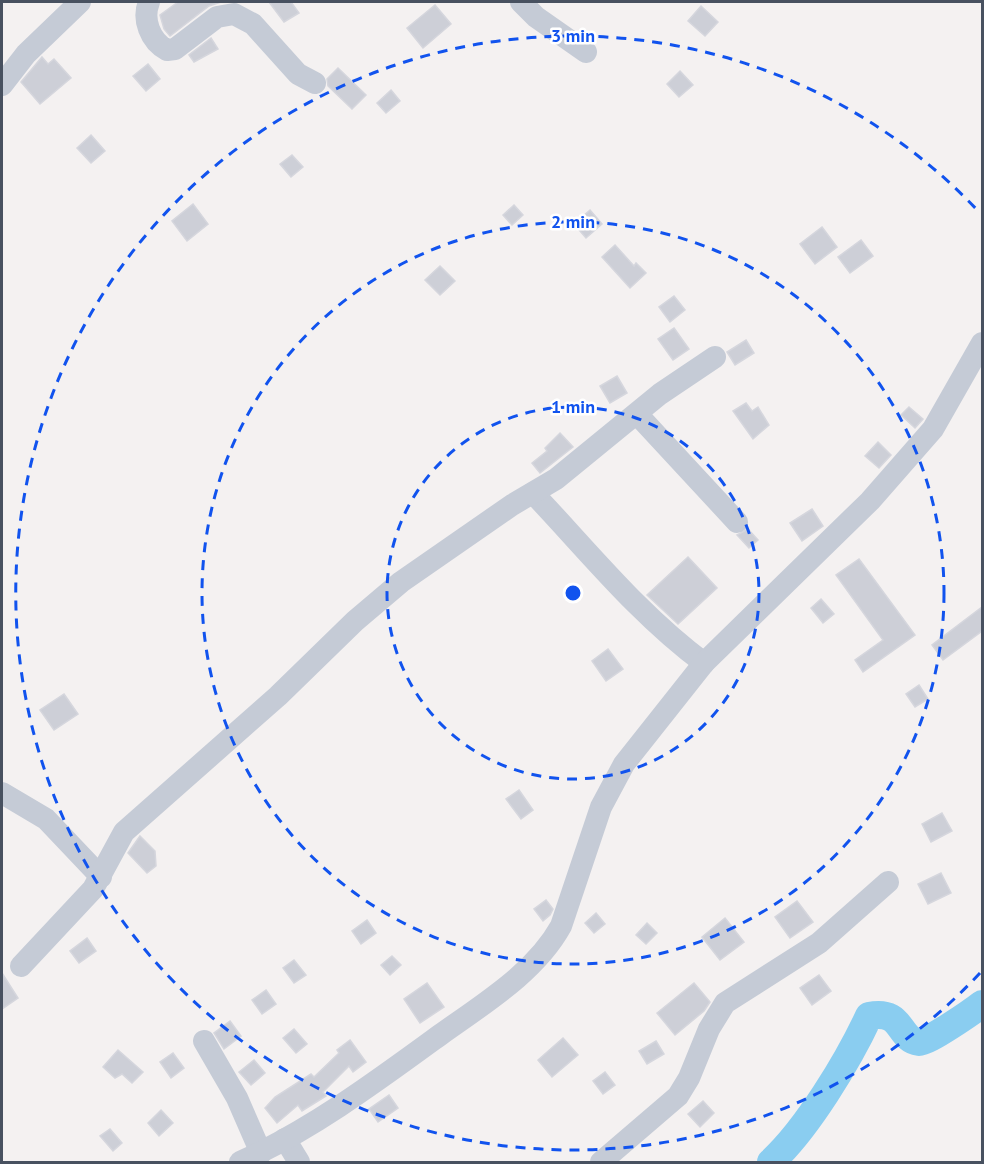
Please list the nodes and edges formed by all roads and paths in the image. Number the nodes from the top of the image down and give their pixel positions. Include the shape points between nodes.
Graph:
1 (80, 2) edge
2 (149, 2) edge
3 (521, 2) edge
4 (586, 52) dead end
5 (315, 83) dead end
6 (2, 85) edge
7 (982, 343) edge
8 (715, 357) dead end
9 (637, 414) junction
10 (533, 493) junction
11 (737, 522) dead end
12 (704, 663) junction
13 (2, 793) edge
14 (101, 877) junction
15 (888, 882) dead end
16 (21, 966) dead end
17 (204, 1041) dead end
18 (285, 1139) junction
19 (251, 1158) edge
20 (299, 1162) edge
21 (601, 1162) edge

1 - 6 street via 26,54
2 - 5 street via 145,17 152,36 167,50 175,49 217,17 234,14 253,24 297,74
3 - 4 street
7 - 12 street via 942,416 917,447 870,501
8 - 9 street
9 - 10 street
9 - 11 street
10 - 12 street via 638,606
10 - 14 street via 401,582 355,621 278,696 124,832
12 - 18 street via 615,779 552,942 493,997 389,1072
13 - 14 street via 46,819
14 - 16 street
15 - 21 street via 819,943 726,1003 709,1029 678,1096
17 - 19 street via 237,1098
18 - 19 street
18 - 20 street

